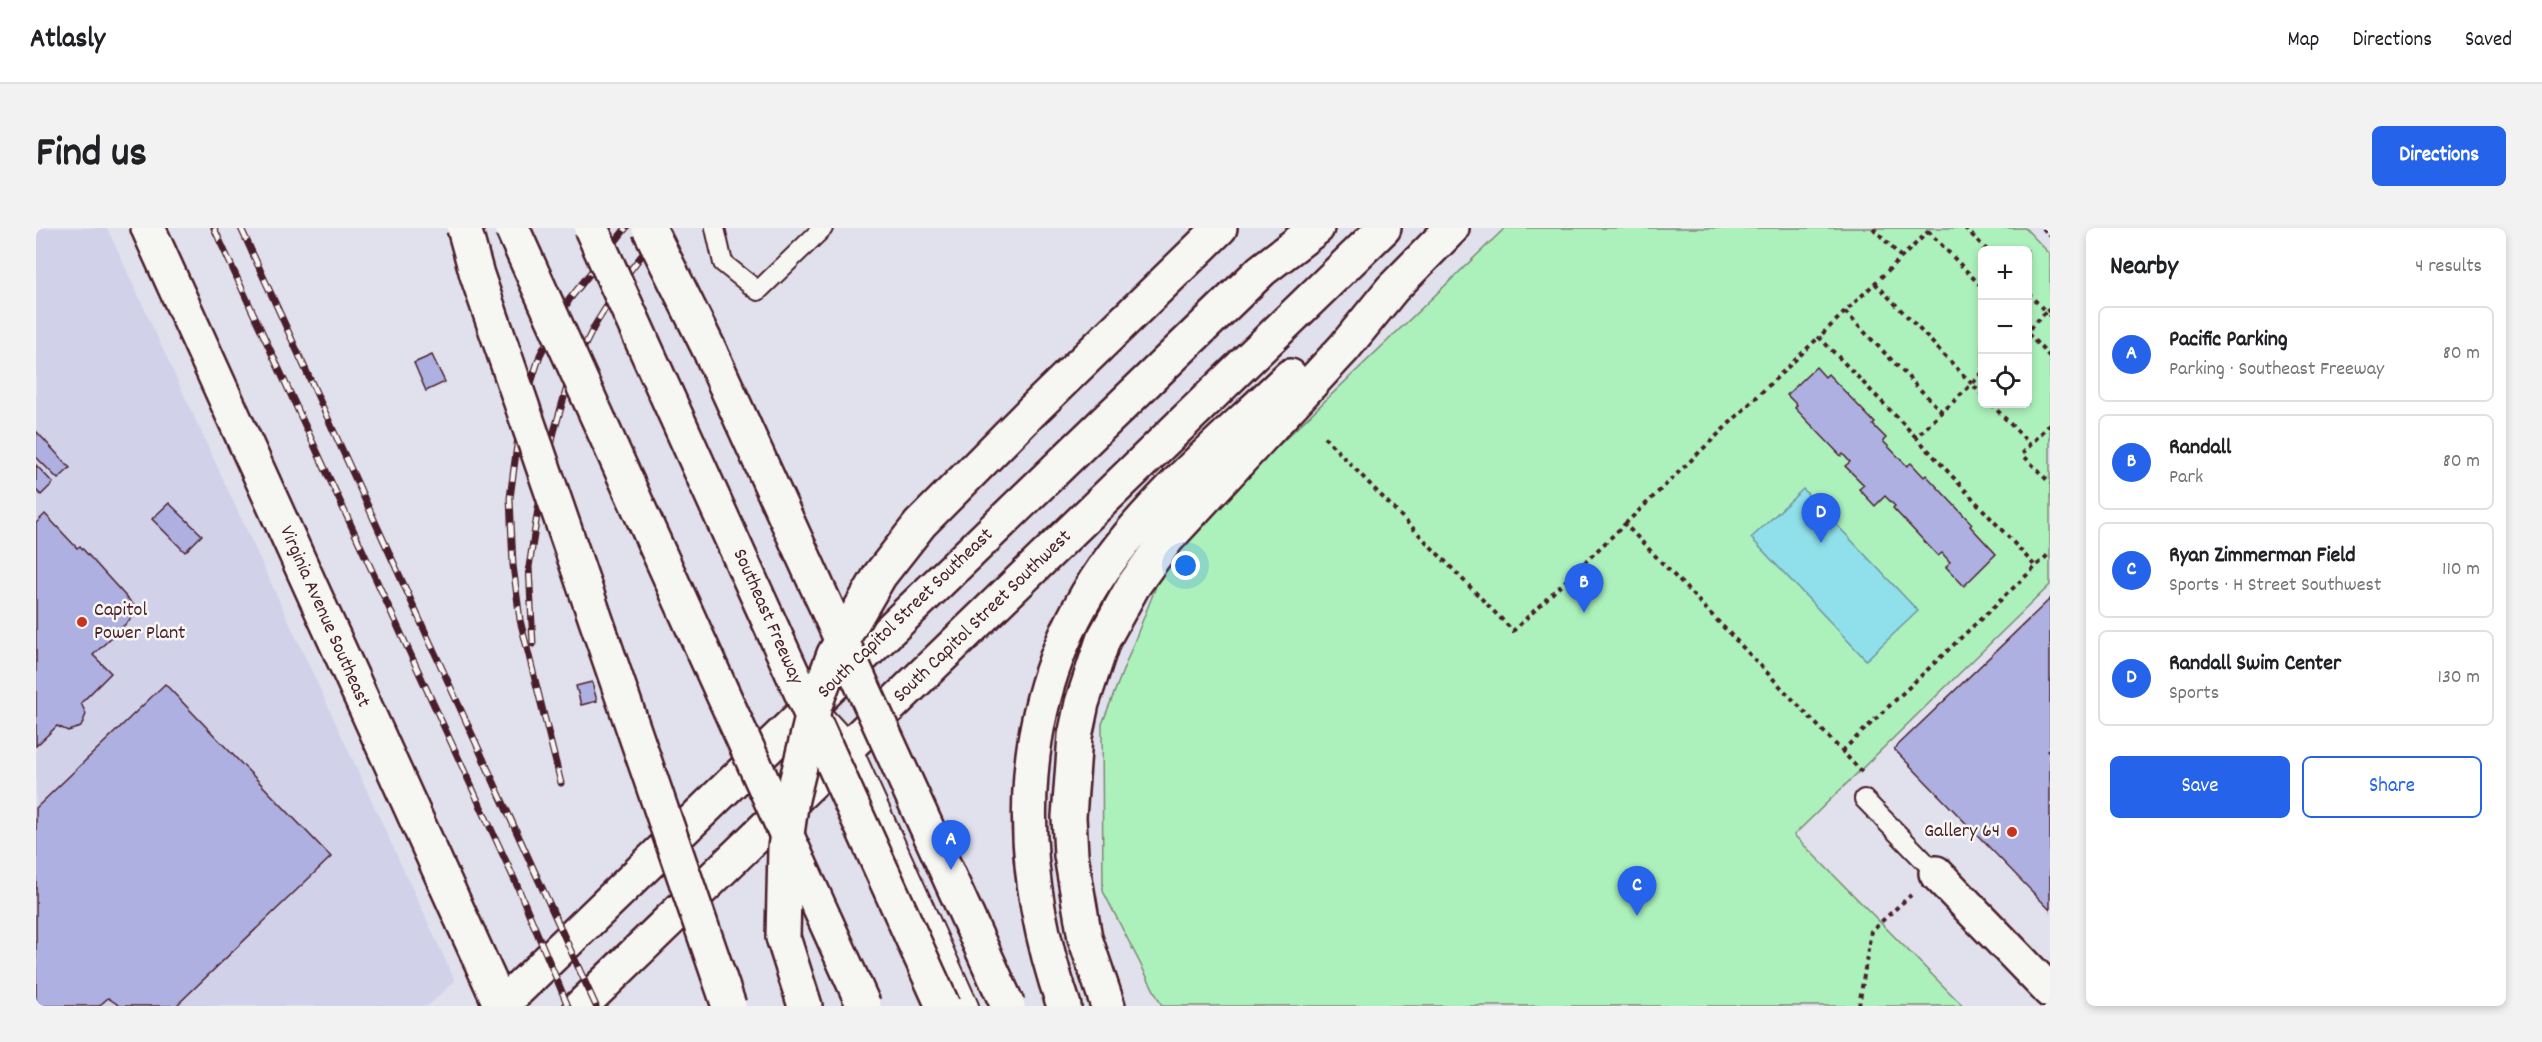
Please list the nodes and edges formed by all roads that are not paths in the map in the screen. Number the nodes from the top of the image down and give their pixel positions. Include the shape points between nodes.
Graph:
1 (148, 228) edge
2 (464, 228) edge
3 (512, 228) edge
4 (591, 228) edge
5 (649, 228) edge
6 (714, 228) edge
7 (823, 228) edge
8 (1220, 228) edge
9 (1301, 228) edge
10 (1317, 228) edge
11 (1384, 228) edge
12 (1452, 228) edge
13 (1262, 270) junction
14 (1392, 289) junction
15 (813, 704) junction
16 (851, 745) junction
17 (1864, 799) road end
18 (1936, 873) joint
19 (783, 937) junction
20 (2050, 991) edge
21 (501, 1006) edge
22 (581, 1006) edge
23 (729, 1006) edge
24 (787, 1006) edge
25 (805, 1006) edge
26 (864, 1006) edge
27 (943, 1006) edge
28 (969, 1006) edge
29 (1008, 1006) edge
30 (1064, 1006) edge
31 (1108, 1006) edge

1 - 21 main road, Virginia Avenue Southeast
2 - 23 main road, bridge
3 - 26 main road, bridge
4 - 27 main road, Southeast Freeway, bridge
5 - 29 main road, bridge via 719,371
6 - 7 lane via 723,263 758,291
8 - 19 main road, bridge via 920,524 880,575 834,654 815,705 792,799 785,848
9 - 13 main road
10 - 13 main road, South Capitol Street Southeast
11 - 16 main road, South Capitol Street Southwest
12 - 14 main road
13 - 15 main road, South Capitol Street Southeast
14 - 30 main road via 1331,337 1153,507 1112,557 1079,613 1045,696 1030,771 1028,823 1039,910
14 - 31 main road via 1344,348 1167,539 1138,577 1092,668 1074,736 1069,818 1085,938
15 - 16 lane
15 - 21 main road, South Capitol Street Southeast
16 - 22 main road, South Capitol Street Southwest
16 - 28 lane
17 - 18 lane
18 - 20 main road
19 - 24 main road
19 - 25 main road

